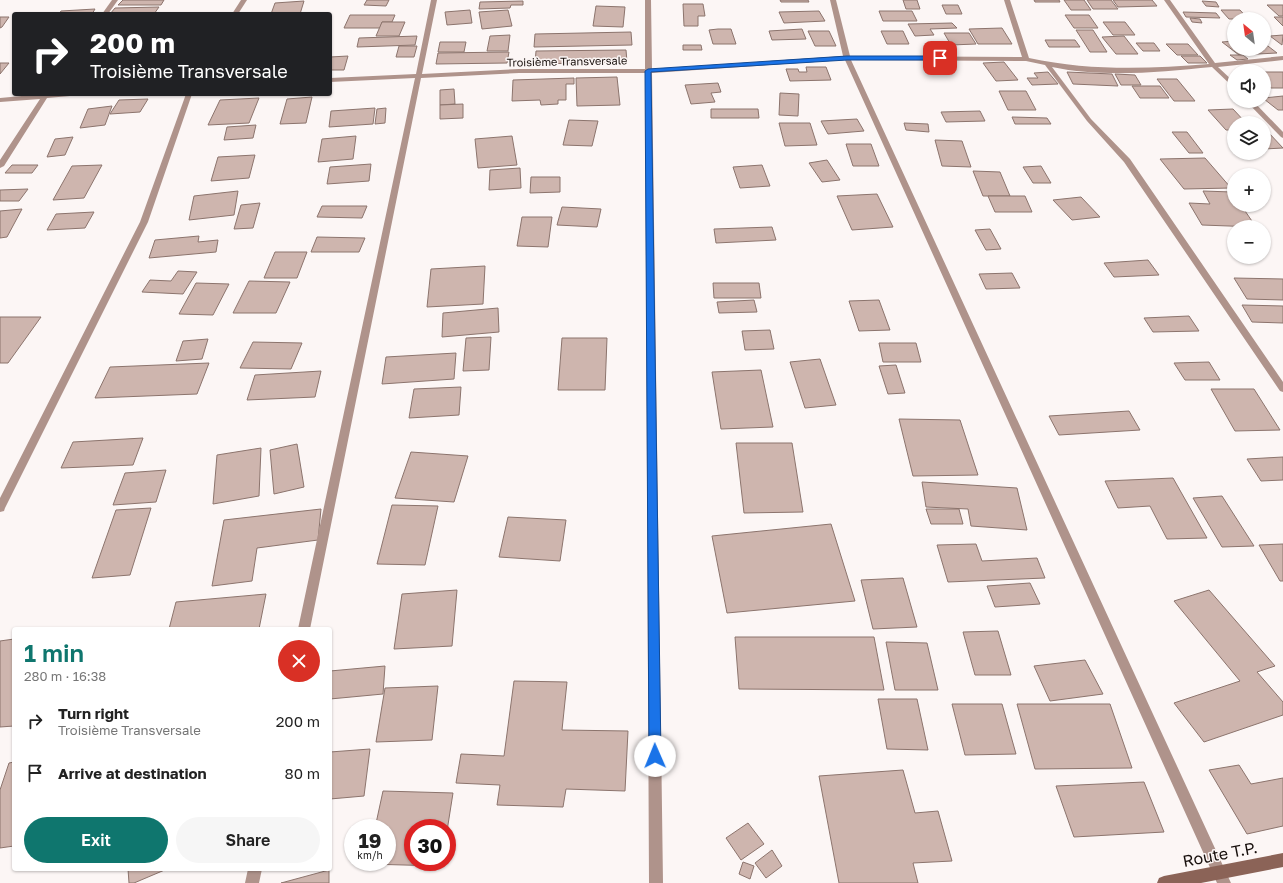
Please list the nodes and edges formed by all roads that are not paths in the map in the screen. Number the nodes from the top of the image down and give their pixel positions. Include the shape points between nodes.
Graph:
1 (115, 0) edge
2 (244, 0) edge
3 (434, 0) edge
4 (648, 0) edge
5 (833, 0) edge
6 (1007, 0) edge
7 (1167, 0) edge
8 (106, 12) edge
9 (236, 12) edge
10 (847, 58) junction
11 (1283, 58) edge
12 (1026, 59) junction
13 (1048, 65) junction
14 (1213, 65) junction
15 (648, 71) junction
16 (418, 76) junction
17 (1227, 79) edge
18 (332, 80) edge
19 (36, 96) edge
20 (44, 96) edge
21 (188, 96) edge
22 (0, 100) edge
23 (1256, 108) edge
24 (1283, 136) edge
25 (0, 166) edge
26 (1283, 389) edge
27 (0, 508) edge
28 (304, 627) edge
29 (1283, 860) edge
30 (255, 871) edge
31 (1222, 878) edge
32 (252, 883) edge
33 (656, 883) edge
34 (1164, 883) edge

1 - 8 street
2 - 9 street
3 - 16 street
4 - 15 street
5 - 10 street
6 - 12 street
7 - 14 street
10 - 12 street, Troisième Transversale
10 - 15 street, Troisième Transversale
10 - 31 street
11 - 14 street, Troisième Transversale
12 - 13 street, Troisième Transversale
13 - 14 street, Troisième Transversale via 1099,70
13 - 26 street via 1089,120 1127,161
14 - 17 street
15 - 16 street, Troisième Transversale
15 - 33 street
16 - 18 street, Troisième Transversale
16 - 28 street
19 - 22 street
20 - 25 street
21 - 27 street via 144,222
23 - 24 street
29 - 31 street, Route T.P.
30 - 32 street
31 - 34 street, Route T.P.

